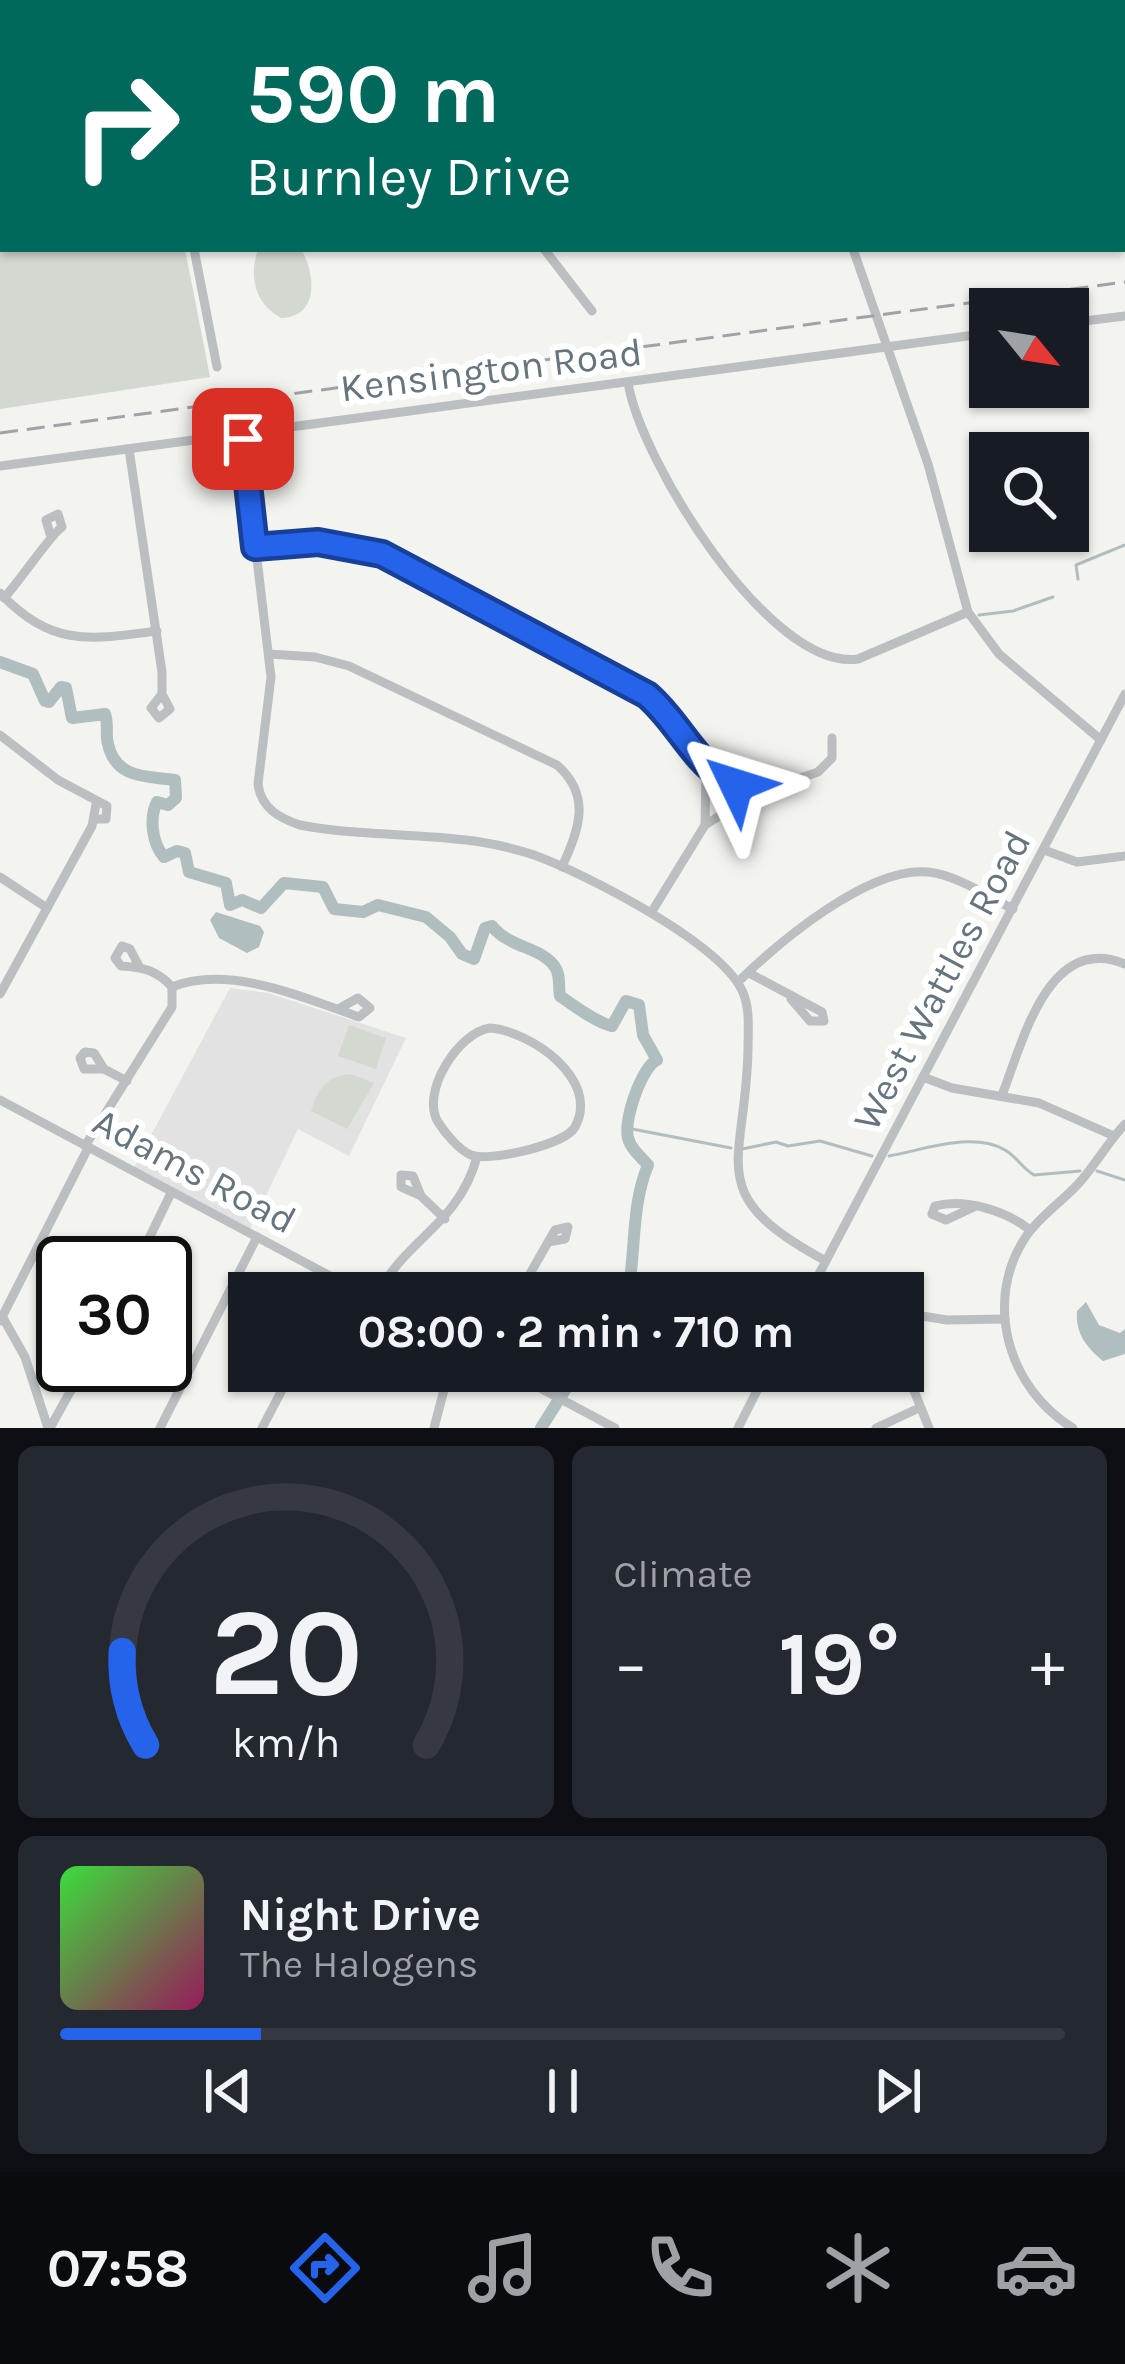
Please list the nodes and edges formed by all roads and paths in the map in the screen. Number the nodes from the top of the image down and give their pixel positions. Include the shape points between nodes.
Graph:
1 (195, 252) edge
2 (546, 252) edge
3 (854, 252) edge
4 (592, 311) dead end
5 (1125, 316) edge
6 (1089, 320) edge
7 (969, 336) edge
8 (886, 349) junction
9 (217, 367) dead end
10 (628, 382) junction
11 (242, 433) junction
12 (129, 449) junction
13 (0, 466) edge
14 (50, 534) dead end
15 (255, 547) junction
16 (2, 596) edge
17 (968, 612) junction
18 (157, 631) junction
19 (269, 654) junction
20 (162, 694) dead end
21 (1125, 694) edge
22 (0, 735) edge
23 (832, 738) dead end
24 (1101, 740) junction
25 (706, 770) junction
26 (756, 793) junction
27 (704, 825) junction
28 (1044, 850) junction
29 (1125, 856) edge
30 (562, 867) junction
31 (0, 877) edge
32 (47, 908) junction
33 (1013, 909) junction
34 (651, 913) junction
35 (138, 964) dead end
36 (1125, 964) edge
37 (748, 973) junction
38 (738, 982) junction
39 (172, 987) junction
40 (0, 994) edge
41 (791, 999) dead end
42 (338, 1010) dead end
43 (104, 1069) dead end
44 (923, 1077) junction
45 (127, 1081) junction
46 (1002, 1095) junction
47 (0, 1100) edge
48 (1125, 1124) edge
49 (1114, 1136) junction
50 (86, 1147) junction
51 (477, 1156) junction
52 (171, 1193) junction
53 (421, 1196) dead end
54 (974, 1208) dead end
55 (446, 1219) junction
56 (1030, 1231) junction
57 (150, 1236) edge
58 (257, 1237) junction
59 (548, 1243) dead end
60 (826, 1261) junction
61 (322, 1272) edge
62 (390, 1272) edge
63 (531, 1272) edge
64 (820, 1272) edge
65 (924, 1316) edge
66 (1, 1319) edge
67 (1005, 1319) junction
68 (70, 1392) edge
69 (281, 1392) edge
70 (443, 1392) edge
71 (548, 1392) edge
72 (756, 1392) edge
73 (915, 1392) edge
74 (919, 1408) junction
75 (49, 1428) edge
76 (160, 1428) edge
77 (262, 1428) edge
78 (434, 1428) edge
79 (615, 1428) edge
80 (738, 1428) edge
81 (876, 1428) edge
82 (929, 1428) edge
83 (1073, 1428) edge

1 - 9 street
2 - 4 street
3 - 8 street
5 - 6 street
7 - 8 street, Kensington Road
8 - 10 street, Kensington Road
8 - 17 street
10 - 11 street, Kensington Road
10 - 17 street via 702,542 812,647 858,659
11 - 12 street, Kensington Road
11 - 15 street
12 - 13 street, Kensington Road
12 - 18 street
14 - 16 street via 36,563
15 - 19 street
15 - 25 street via 331,543 396,560 647,695
16 - 18 street via 62,635
17 - 24 street via 999,654
18 - 20 street
19 - 30 street via 340,662 557,765 581,806
19 - 30 street via 258,784 276,814 322,829 483,842
21 - 24 street, West Wattles Road
22 - 32 street via 109,813 95,820
23 - 26 street via 824,769
24 - 28 street, West Wattles Road
25 - 26 street
25 - 27 street
26 - 27 street
27 - 34 street
28 - 29 street via 1077,862
28 - 33 street, West Wattles Road
30 - 34 street
31 - 32 street
32 - 40 street
33 - 37 street via 943,875 906,873 832,908
33 - 44 street, West Wattles Road
34 - 38 street
35 - 39 street
36 - 46 street via 1092,957 1059,973
37 - 38 street
37 - 41 street
38 - 60 street via 748,1037 735,1153 741,1187 768,1226
39 - 42 street via 256,985
39 - 45 street via 170,1010
43 - 45 street
44 - 46 street
44 - 60 street, West Wattles Road
45 - 50 street
46 - 49 street
47 - 50 street, Adams Road
48 - 49 street
49 - 56 street
50 - 52 street, Adams Road
50 - 66 street
51 - 51 street via 442,1127 434,1097 465,1038 500,1028 566,1070 578,1118 556,1143
51 - 55 street
52 - 57 street
52 - 58 street, Adams Road
53 - 55 street
54 - 56 street via 1007,1215
55 - 62 street
56 - 67 street via 1009,1279
58 - 61 street, Adams Road
58 - 76 street
59 - 63 street
60 - 64 street, West Wattles Road
65 - 67 street
66 - 75 street via 25,1357
67 - 83 street via 1027,1386
68 - 75 street
69 - 77 street
70 - 78 street
71 - 79 street
72 - 80 street
73 - 74 street
74 - 81 street
74 - 82 street

